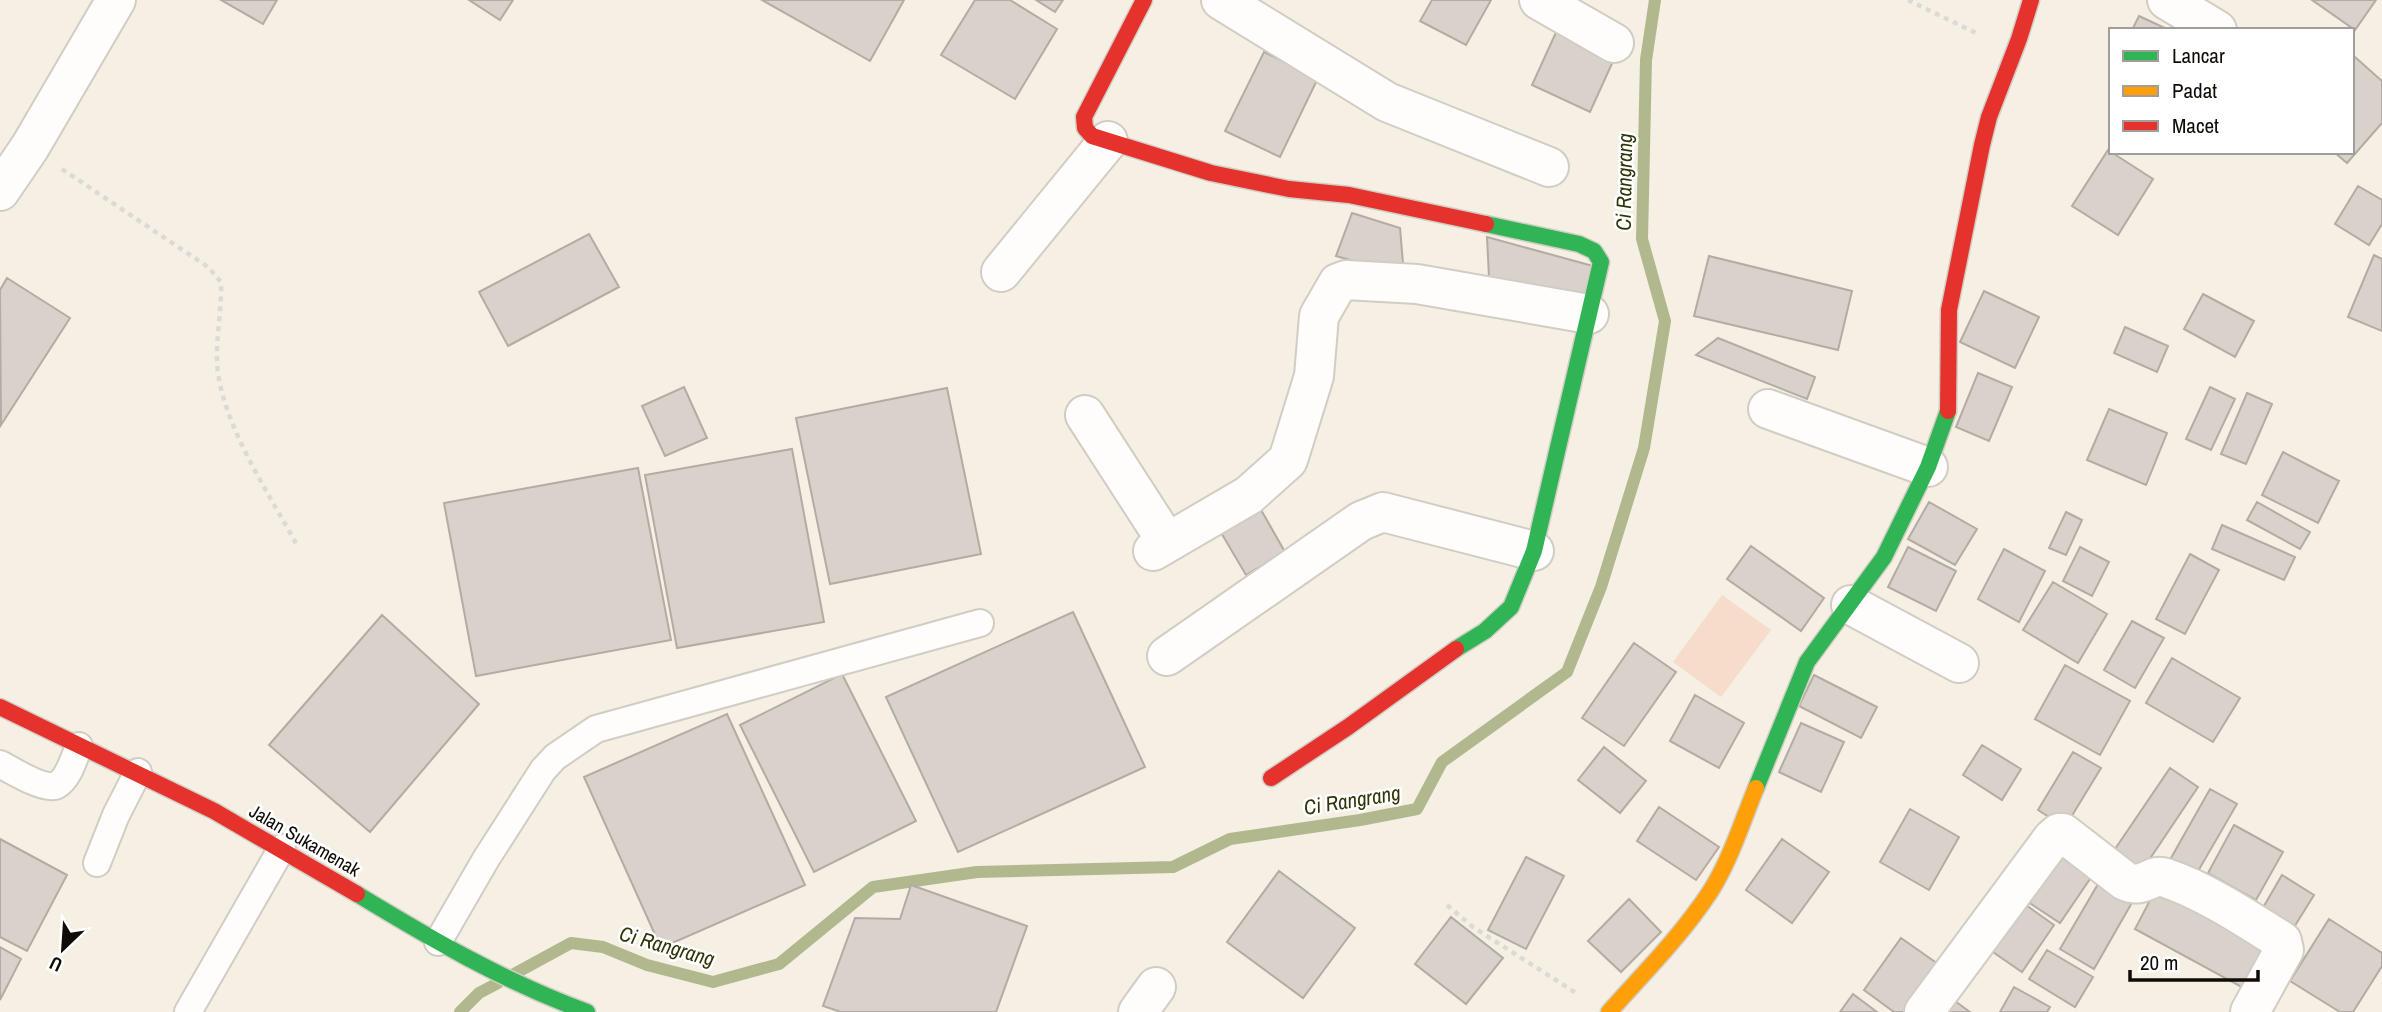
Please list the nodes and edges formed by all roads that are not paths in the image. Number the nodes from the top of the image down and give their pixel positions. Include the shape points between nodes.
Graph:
1 (116, 0) edge
2 (1143, 0) edge
3 (1221, 0) edge
4 (1539, 0) edge
5 (2031, 0) edge
6 (2167, 0) edge
7 (2214, 28) edge
8 (1614, 43) dead end
9 (1108, 141) junction
10 (19, 145) edge
11 (1549, 167) dead end
12 (0, 191) edge
13 (1001, 272) dead end
14 (1589, 314) junction
15 (1768, 409) dead end
16 (1085, 415) dead end
17 (1928, 467) junction
18 (1534, 551) junction
19 (1851, 605) junction
20 (980, 623) dead end
21 (1167, 656) dead end
22 (1959, 663) dead end
23 (0, 707) edge
24 (79, 746) junction
25 (0, 764) edge
26 (138, 772) junction
27 (1271, 778) dead end
28 (282, 848) junction
29 (97, 863) dead end
30 (438, 942) junction
31 (188, 1012) edge
32 (587, 1012) edge
33 (1609, 1012) edge
34 (1924, 1012) edge
35 (2250, 1012) edge

1 - 10 street
2 - 9 street via 1084,117 1088,133
3 - 11 street via 1387,102
4 - 8 street
5 - 17 street via 1982,145 1949,310 1948,416
6 - 7 street
9 - 13 street
9 - 14 street via 1211,173 1349,195 1579,244 1594,251 1601,262
10 - 12 street
14 - 16 street via 1417,284 1338,283 1319,316 1314,376 1288,460 1250,495 1160,546
14 - 18 street
15 - 17 street
17 - 19 street via 1884,556
18 - 21 street via 1383,512 1361,521
18 - 27 street via 1511,607 1485,631
19 - 22 street
19 - 33 street via 1807,662 1711,890
20 - 30 lane via 596,729 543,770
23 - 24 street, Jalan Sukamenak
24 - 25 lane via 57,786 48,788
24 - 26 street, Jalan Sukamenak
26 - 28 street, Jalan Sukamenak
26 - 29 lane
28 - 30 street, Jalan Sukamenak
28 - 31 lane
30 - 32 street, Jalan Sukamenak via 478,966
34 - 35 street via 2059,833 2125,881 2134,885 2164,877 2282,941 2284,950

